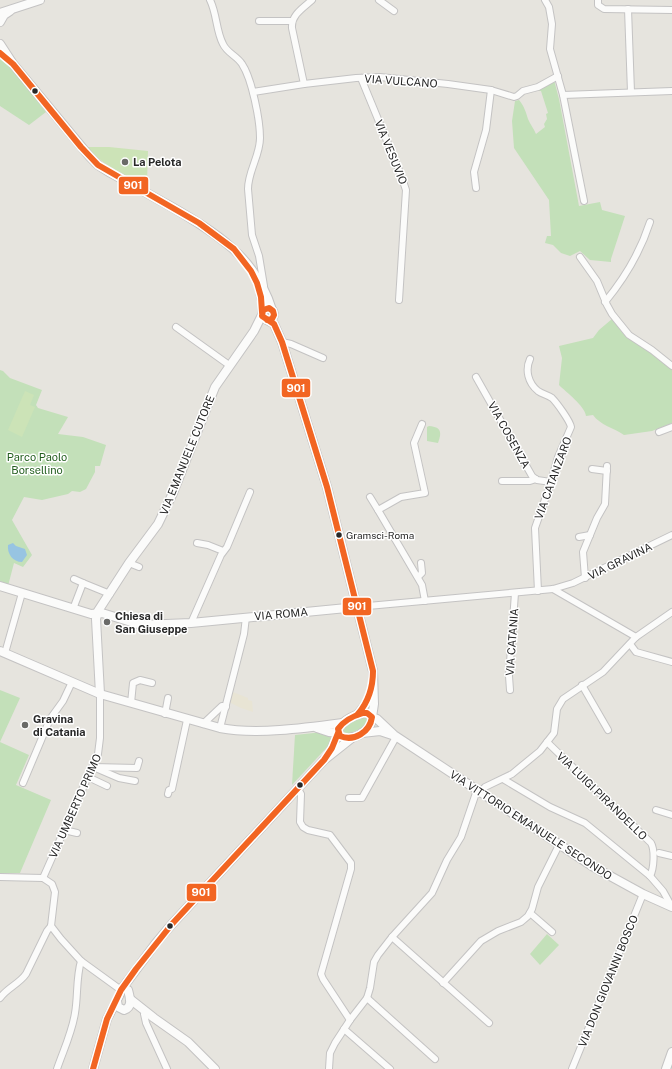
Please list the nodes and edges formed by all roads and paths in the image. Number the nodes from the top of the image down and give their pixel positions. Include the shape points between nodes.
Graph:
1 (40, 0) edge
2 (210, 0) edge
3 (312, 0) edge
4 (379, 0) edge
5 (545, 0) edge
6 (598, 0) edge
7 (628, 9) junction
8 (10, 10) junction
9 (672, 10) edge
10 (394, 11) dead end
11 (0, 13) edge
12 (292, 20) junction
13 (259, 21) dead end
14 (0, 22) edge
15 (0, 44) edge
16 (0, 53) edge
17 (13, 64) junction
18 (558, 76) junction
19 (361, 78) junction
20 (304, 84) junction
21 (491, 90) junction
22 (672, 91) edge
23 (253, 92) junction
24 (631, 92) junction
25 (563, 96) junction
26 (476, 188) dead end
27 (584, 201) dead end
28 (650, 222) dead end
29 (580, 257) dead end
30 (253, 271) junction
31 (264, 286) junction
32 (399, 300) dead end
33 (605, 302) junction
34 (273, 312) junction
35 (264, 316) junction
36 (176, 327) dead end
37 (276, 328) junction
38 (282, 342) junction
39 (323, 358) dead end
40 (530, 359) dead end
41 (229, 365) junction
42 (672, 366) edge
43 (476, 377) dead end
44 (422, 424) dead end
45 (672, 427) edge
46 (659, 432) dead end
47 (592, 469) dead end
48 (536, 479) junction
49 (502, 481) dead end
50 (551, 482) junction
51 (250, 492) dead end
52 (370, 497) dead end
53 (378, 510) junction
54 (590, 535) junction
55 (672, 535) edge
56 (579, 536) dead end
57 (197, 543) dead end
58 (223, 551) junction
59 (129, 563) junction
60 (421, 563) dead end
61 (139, 567) dead end
62 (418, 577) junction
63 (585, 578) junction
64 (74, 579) dead end
65 (82, 583) junction
66 (567, 585) junction
67 (0, 586) edge
68 (553, 589) junction
69 (538, 591) junction
70 (22, 593) junction
71 (515, 593) junction
72 (110, 594) junction
73 (564, 596) junction
74 (425, 601) junction
75 (357, 607) junction
76 (73, 609) junction
77 (672, 612) edge
78 (97, 614) junction
79 (246, 617) junction
80 (191, 622) junction
81 (636, 637) junction
82 (630, 644) junction
83 (3, 652) edge
84 (672, 662) edge
85 (72, 682) junction
86 (152, 682) dead end
87 (583, 684) junction
88 (373, 687) junction
89 (510, 690) dead end
90 (100, 694) junction
91 (168, 698) dead end
92 (131, 703) junction
93 (226, 707) junction
94 (165, 714) junction
95 (358, 714) junction
96 (374, 716) junction
97 (187, 720) junction
98 (343, 723) junction
99 (203, 724) junction
100 (314, 727) junction
101 (220, 728) junction
102 (608, 730) dead end
103 (338, 733) junction
104 (362, 733) junction
105 (395, 736) junction
106 (353, 737) junction
107 (547, 742) junction
108 (324, 760) junction
109 (139, 761) dead end
110 (93, 766) junction
111 (88, 777) junction
112 (503, 779) junction
113 (134, 781) dead end
114 (23, 783) dead end
115 (107, 786) dead end
116 (298, 789) junction
117 (478, 791) junction
118 (168, 794) dead end
119 (349, 798) dead end
120 (656, 810) dead end
121 (672, 815) edge
122 (64, 830) junction
123 (77, 833) dead end
124 (559, 845) junction
125 (659, 853) dead end
126 (672, 856) edge
127 (650, 876) junction
128 (0, 877) edge
129 (43, 878) junction
130 (643, 894) junction
131 (672, 906) edge
132 (530, 913) junction
133 (51, 926) junction
134 (552, 932) dead end
135 (392, 937) junction
136 (81, 961) junction
137 (443, 983) junction
138 (125, 992) junction
139 (0, 998) edge
140 (367, 998) junction
141 (117, 1001) junction
142 (125, 1010) junction
143 (144, 1014) junction
144 (154, 1018) junction
145 (350, 1020) junction
146 (489, 1023) dead end
147 (344, 1029) junction
148 (103, 1033) junction
149 (672, 1052) edge
150 (435, 1059) dead end
151 (57, 1069) edge
152 (93, 1069) edge
153 (167, 1069) edge
154 (215, 1069) edge
155 (329, 1069) edge
156 (390, 1069) edge
157 (572, 1069) edge
158 (666, 1069) edge

1 - 8 main road
2 - 23 street via 221,41 243,64
3 - 12 street
4 - 10 street
5 - 18 street via 552,16 550,49
6 - 7 street via 600,8
7 - 9 street
7 - 24 street
8 - 11 main road
8 - 14 main road
12 - 13 street
12 - 20 street
15 - 17 main road
16 - 17 main road
17 - 30 main road via 98,165 213,232 236,251
18 - 21 street, VIA VULCANO via 514,97
18 - 25 street
19 - 20 street, VIA VULCANO
19 - 21 street, VIA VULCANO via 380,77
19 - 32 street, VIA VESUVIO via 406,190
20 - 23 street, VIA VULCANO
21 - 26 street via 486,130 474,172
22 - 24 street
23 - 31 street via 260,139 248,189 252,235 259,256
24 - 25 street
25 - 27 street
28 - 33 street via 629,268
29 - 33 street via 597,281
30 - 31 main road
30 - 35 main road via 262,294
31 - 34 main road
33 - 42 street via 629,335
34 - 35 main road via 266,308
34 - 37 main road
35 - 37 main road
35 - 41 main road, VIA EMANUELE CUTORE
36 - 41 street
37 - 38 main road
38 - 39 street
38 - 75 main road via 327,487
40 - 50 street, VIA CATANZARO via 527,372 531,383 538,391 553,399 571,425
41 - 59 main road, VIA EMANUELE CUTORE via 215,387 163,515
43 - 48 street, VIA COSENZA
44 - 53 street via 414,443 425,493 401,497
45 - 46 street
47 - 54 street via 607,469 605,504
48 - 49 street
48 - 50 street, VIA COSENZA
50 - 69 street, VIA CATANZARO via 535,528
51 - 58 street
52 - 53 street
53 - 62 street
54 - 56 street
54 - 63 street via 583,552
55 - 63 street, VIA GRAVINA
57 - 58 street
58 - 80 street
59 - 61 street
59 - 72 main road, VIA EMANUELE CUTORE
60 - 62 street via 422,573
62 - 74 street
63 - 66 street, VIA GRAVINA
64 - 65 street
65 - 72 street
65 - 76 street
66 - 68 street, VIA ROMA
66 - 73 street
67 - 70 main road, VIA ROMA
68 - 69 street, VIA ROMA
68 - 73 street
69 - 71 street, VIA ROMA
70 - 76 main road, VIA ROMA
70 - 83 street
71 - 74 street, VIA ROMA
71 - 89 street, VIA CATANIA
72 - 78 main road, VIA EMANUELE CUTORE
73 - 81 street
74 - 75 street, VIA ROMA
75 - 79 main road, VIA ROMA
75 - 88 main road via 373,671
76 - 78 main road, VIA ROMA
77 - 81 street
78 - 80 main road, VIA ROMA via 102,613 141,625
78 - 90 main road, VIA UMBERTO PRIMO
79 - 80 main road, VIA ROMA
79 - 93 street
81 - 82 street
82 - 84 street via 636,652
82 - 87 street via 603,672
83 - 85 main road
85 - 90 main road
85 - 114 street via 50,719
86 - 92 street via 140,680 133,683
87 - 102 street
87 - 107 street via 559,704 554,733
88 - 95 main road via 368,701
88 - 96 main road
90 - 92 main road
90 - 110 street, VIA UMBERTO PRIMO via 100,746
91 - 94 street
92 - 94 main road
93 - 99 street via 222,706
93 - 101 street
94 - 97 main road
95 - 96 main road via 367,713
95 - 98 main road
96 - 104 main road via 371,726
96 - 105 main road, VIA VITTORIO EMANUELE SECONDO
97 - 99 main road
97 - 118 street via 172,789
98 - 100 main road
98 - 103 main road
99 - 101 main road
100 - 101 main road via 251,731
100 - 103 main road
103 - 106 main road via 342,738
103 - 108 main road
104 - 105 main road, VIA VITTORIO EMANUELE SECONDO via 380,731
104 - 106 main road
105 - 117 main road, VIA VITTORIO EMANUELE SECONDO
105 - 119 street via 362,798
106 - 108 main road
107 - 112 street via 531,759
107 - 127 street, VIA LUIGI PIRANDELLO via 651,843 653,852
108 - 116 main road
109 - 110 street via 137,768
110 - 111 street, VIA UMBERTO PRIMO
110 - 113 street via 119,778
111 - 115 street
111 - 122 street, VIA UMBERTO PRIMO
112 - 117 street
112 - 127 street via 550,807 585,823
116 - 138 main road via 172,924 136,969
116 - 145 street via 301,794 300,822 303,827 330,835 351,862 322,974
117 - 124 main road, VIA VITTORIO EMANUELE SECONDO
117 - 135 street via 461,837 447,860 437,884
120 - 121 street
122 - 123 street
122 - 129 street, VIA UMBERTO PRIMO
124 - 130 main road, VIA VITTORIO EMANUELE SECONDO
124 - 132 street via 538,887
125 - 126 street
127 - 131 street
128 - 129 street
129 - 133 street via 52,884 55,892
130 - 131 main road, VIA VITTORIO EMANUELE SECONDO
130 - 157 street, VIA DON GIOVANNI BOSCO
132 - 134 street
132 - 137 street via 521,922 498,930 481,941
133 - 136 street
133 - 139 street via 22,980
135 - 137 street
135 - 140 street via 374,962
136 - 138 street
136 - 151 street via 75,1014
137 - 146 street
138 - 141 main road
138 - 142 main road via 131,1004
138 - 144 main road
140 - 145 street
140 - 150 street
141 - 142 main road via 118,1007
141 - 148 main road
142 - 143 main road
142 - 148 main road via 112,1019
143 - 144 main road
143 - 153 street
144 - 154 main road via 188,1042
145 - 147 street
147 - 155 street via 332,1047
147 - 156 street
148 - 152 main road
149 - 158 main road

